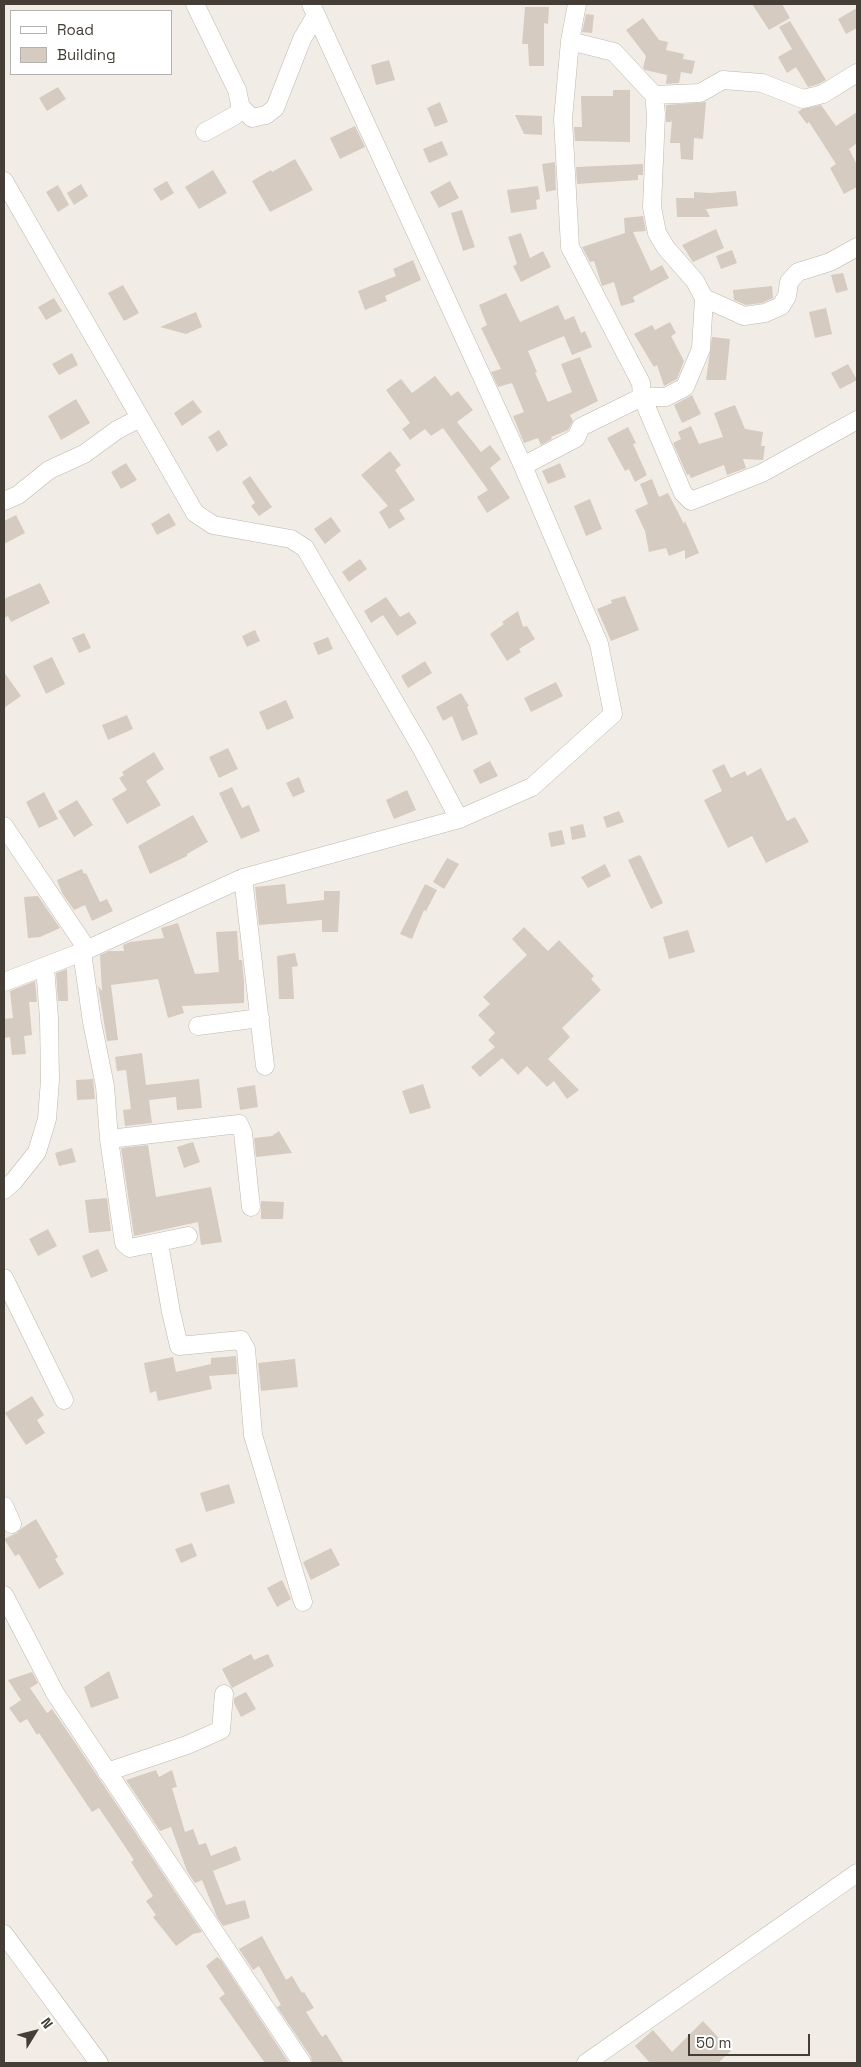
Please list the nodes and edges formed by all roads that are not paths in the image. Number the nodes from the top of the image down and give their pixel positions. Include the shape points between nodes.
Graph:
1 (195, 4) edge
2 (577, 4) edge
3 (313, 9) edge
4 (570, 41) junction
5 (857, 73) edge
6 (654, 96) junction
7 (240, 106) junction
8 (205, 132) dead end
9 (4, 181) edge
10 (857, 248) edge
11 (704, 298) junction
12 (642, 397) junction
13 (140, 418) junction
14 (857, 420) edge
15 (523, 466) junction
16 (4, 501) edge
17 (459, 819) junction
18 (4, 826) edge
19 (243, 878) junction
20 (85, 951) junction
21 (45, 967) junction
22 (4, 982) edge
23 (260, 1018) junction
24 (198, 1026) dead end
25 (265, 1066) dead end
26 (109, 1139) junction
27 (4, 1190) edge
28 (251, 1207) dead end
29 (188, 1236) dead end
30 (159, 1243) junction
31 (4, 1278) edge
32 (64, 1400) dead end
33 (4, 1506) edge
34 (12, 1524) dead end
35 (4, 1595) edge
36 (303, 1602) dead end
37 (224, 1694) dead end
38 (108, 1772) junction
39 (857, 1872) edge
40 (4, 1934) edge
41 (99, 2063) edge
42 (302, 2063) edge
43 (586, 2063) edge

1 - 7 street via 237,90
2 - 4 street
3 - 7 street via 275,108 266,115 252,118
3 - 15 street
4 - 6 street via 614,52
4 - 12 street via 563,119 570,247 641,383
5 - 6 street via 823,94 803,99 762,82 723,80 700,93
6 - 11 street via 652,207 657,233 695,281
7 - 8 street via 240,112
9 - 13 street
10 - 11 street via 830,262 798,272 789,282 781,306 765,313 744,316
11 - 12 street via 701,348 685,387 666,397
12 - 14 street via 683,493 691,501 762,473
12 - 15 street via 581,427 576,438
13 - 16 street
13 - 17 street via 195,513 213,525 291,539 305,548
15 - 17 street via 599,644 613,714 532,788
17 - 19 street
18 - 20 street
19 - 20 street
19 - 23 street
20 - 21 street
20 - 26 street via 92,1022 105,1086
21 - 22 street
21 - 27 street via 50,1072 47,1119 37,1152
23 - 24 street
23 - 25 street
26 - 28 street via 238,1124 243,1133
26 - 30 street via 124,1243 130,1248
29 - 30 street
30 - 36 street via 179,1346 241,1340 246,1349 253,1435
31 - 32 street
33 - 34 street
35 - 38 street via 55,1693
37 - 38 street via 221,1730
38 - 42 street
39 - 43 street
40 - 41 street

